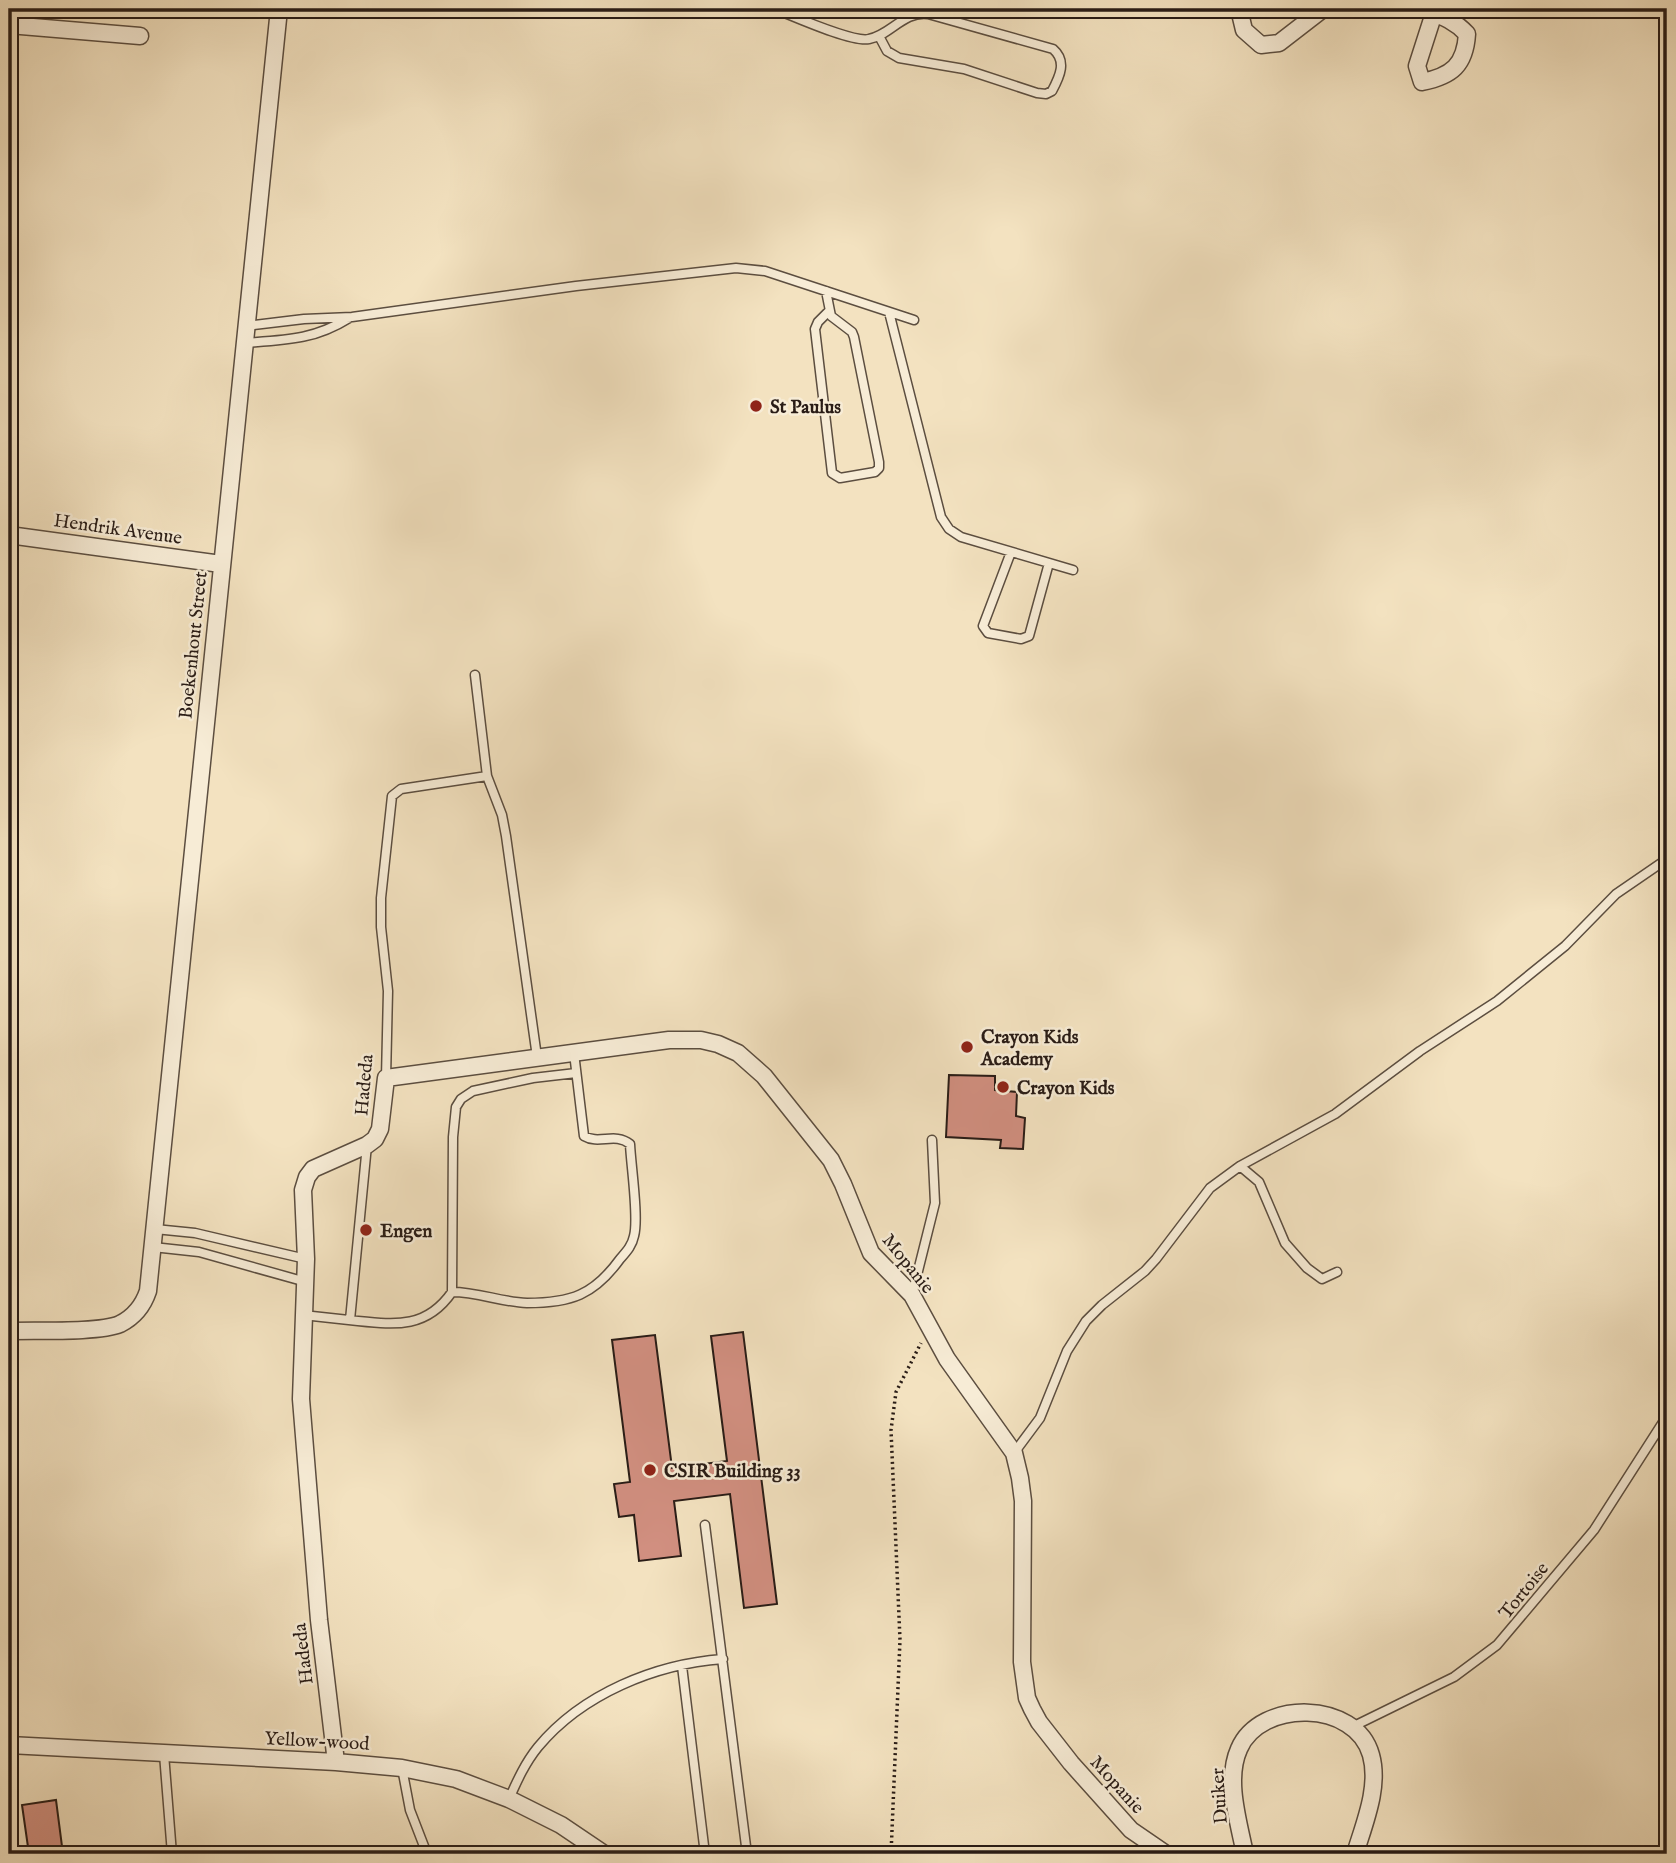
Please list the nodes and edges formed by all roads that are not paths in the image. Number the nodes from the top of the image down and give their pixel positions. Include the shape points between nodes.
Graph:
1 (279, 9) edge
2 (775, 9) edge
3 (1239, 9) edge
4 (1323, 9) edge
5 (9, 25) edge
6 (141, 36) dead end
7 (879, 36) junction
8 (826, 291) junction
9 (829, 311) junction
10 (889, 312) junction
11 (352, 317) junction
12 (914, 320) dead end
13 (245, 335) junction
14 (9, 535) edge
15 (1011, 552) junction
16 (1049, 563) junction
17 (221, 564) junction
18 (1073, 570) dead end
19 (475, 675) dead end
20 (487, 776) junction
21 (1667, 859) edge
22 (573, 1053) junction
23 (537, 1057) junction
24 (576, 1073) junction
25 (386, 1078) junction
26 (932, 1140) dead end
27 (367, 1145) junction
28 (1240, 1166) junction
29 (155, 1229) junction
30 (153, 1247) junction
31 (306, 1259) junction
32 (1337, 1272) dead end
33 (306, 1282) junction
34 (452, 1292) junction
35 (912, 1295) junction
36 (303, 1315) junction
37 (350, 1320) junction
38 (9, 1331) edge
39 (1667, 1416) edge
40 (1014, 1453) junction
41 (705, 1525) dead end
42 (723, 1659) junction
43 (682, 1665) junction
44 (1352, 1727) junction
45 (9, 1745) edge
46 (164, 1754) junction
47 (336, 1762) junction
48 (402, 1768) junction
49 (509, 1798) junction
50 (172, 1854) edge
51 (427, 1854) edge
52 (604, 1854) edge
53 (705, 1854) edge
54 (747, 1854) edge
55 (1166, 1854) edge
56 (1245, 1854) edge
57 (1356, 1854) edge

1 - 13 street, Boekenhout Street
2 - 7 lane via 855,39
3 - 4 street via 1244,30 1261,45 1279,43
5 - 6 street
7 - 7 lane via 910,16 928,14 1053,49 1061,67 1052,91 1037,93 964,69 899,58 887,51
8 - 9 lane
8 - 10 lane
8 - 11 lane via 765,271 736,268
9 - 9 lane via 854,337 879,462 875,472 840,478 832,473 815,329
10 - 12 lane
10 - 15 lane via 941,517 961,537
11 - 13 lane via 304,319
11 - 13 lane via 309,337
13 - 17 street, Boekenhout Street
14 - 17 street, Hendrik Avenue
15 - 16 lane
15 - 16 lane via 983,626 988,633 1021,639 1029,636
16 - 18 lane
17 - 29 street, Boekenhout Street
19 - 20 lane
20 - 23 lane via 506,836
20 - 25 lane, Hadeda via 401,789 392,796 381,898 388,991
21 - 28 lane via 1615,894 1564,946 1497,1001 1324,1121
22 - 23 street, Mopanie
22 - 24 lane
22 - 35 street, Mopanie via 680,1038 710,1042 738,1053 764,1076 831,1160 871,1253
23 - 25 street, Mopanie
24 - 34 lane via 473,1091 456,1107
24 - 34 lane via 584,1136 619,1138 630,1144 635,1230 631,1246 598,1286 559,1300 517,1302
25 - 27 street, Hadeda via 380,1129
26 - 35 lane via 935,1203
27 - 31 street, Hadeda via 318,1166 307,1177 303,1198
27 - 37 lane
28 - 32 lane via 1259,1182 1285,1243 1307,1268 1322,1279
28 - 40 lane via 1210,1188 1145,1271 1086,1321 1067,1351 1040,1418
29 - 30 street, Boekenhout Street
29 - 31 lane via 195,1233
30 - 33 lane via 199,1252
30 - 38 street, Boekenhout Street via 149,1285 139,1309 128,1320 114,1326
31 - 33 street, Hadeda
33 - 36 street, Hadeda
34 - 37 lane via 445,1303 413,1322
35 - 40 street, Mopanie via 947,1359
36 - 37 lane
36 - 47 street, Hadeda via 300,1381 304,1437
39 - 44 lane, Tortoise via 1594,1530 1497,1645 1454,1677
40 - 55 street, Mopanie via 1023,1501 1022,1662 1027,1698 1039,1723 1071,1763 1132,1830
41 - 42 lane
42 - 43 lane
42 - 54 lane
43 - 49 lane via 641,1676 568,1718 532,1755
43 - 53 lane
44 - 56 street, Duiker via 1322,1714 1299,1713 1270,1719 1248,1734 1233,1773
44 - 57 street via 1369,1749 1374,1770
45 - 46 street, Yellow-wood
46 - 47 street, Yellow-wood
46 - 50 lane
47 - 48 street, Yellow-wood
48 - 49 street, Yellow-wood via 456,1779
48 - 51 lane via 410,1810
49 - 52 street, Yellow-wood

